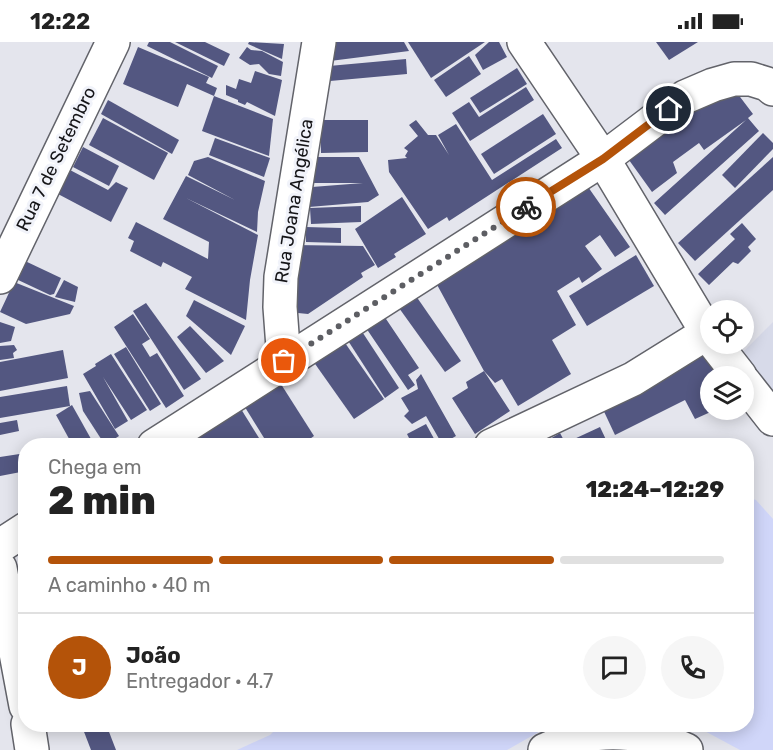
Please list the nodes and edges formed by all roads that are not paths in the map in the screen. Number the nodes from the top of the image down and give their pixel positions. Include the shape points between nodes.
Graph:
1 (113, 42) edge
2 (319, 42) edge
3 (524, 42) edge
4 (773, 89) edge
5 (603, 159) junction
6 (7, 241) edge
7 (0, 277) edge
8 (700, 320) edge
9 (700, 344) edge
10 (723, 354) edge
11 (284, 361) junction
12 (732, 366) edge
13 (754, 395) edge
14 (773, 419) edge
15 (166, 438) edge
16 (508, 438) edge
17 (18, 534) edge
18 (0, 546) edge
19 (0, 568) edge
20 (18, 658) edge
21 (29, 732) edge
22 (32, 750) edge
23 (545, 750) edge
24 (686, 750) edge

1 - 6 street, Rua 7 de Setembro
2 - 11 street, Rua Joana Angélica via 281,277
3 - 5 street
4 - 5 street via 751,79 713,85 685,97
5 - 8 street
5 - 11 street
6 - 7 street, Rua 7 de Setembro
9 - 16 street
10 - 12 street
11 - 15 street
13 - 14 street
17 - 18 street
19 - 20 street
21 - 22 street
23 - 24 street via 577,737 620,732 669,742

